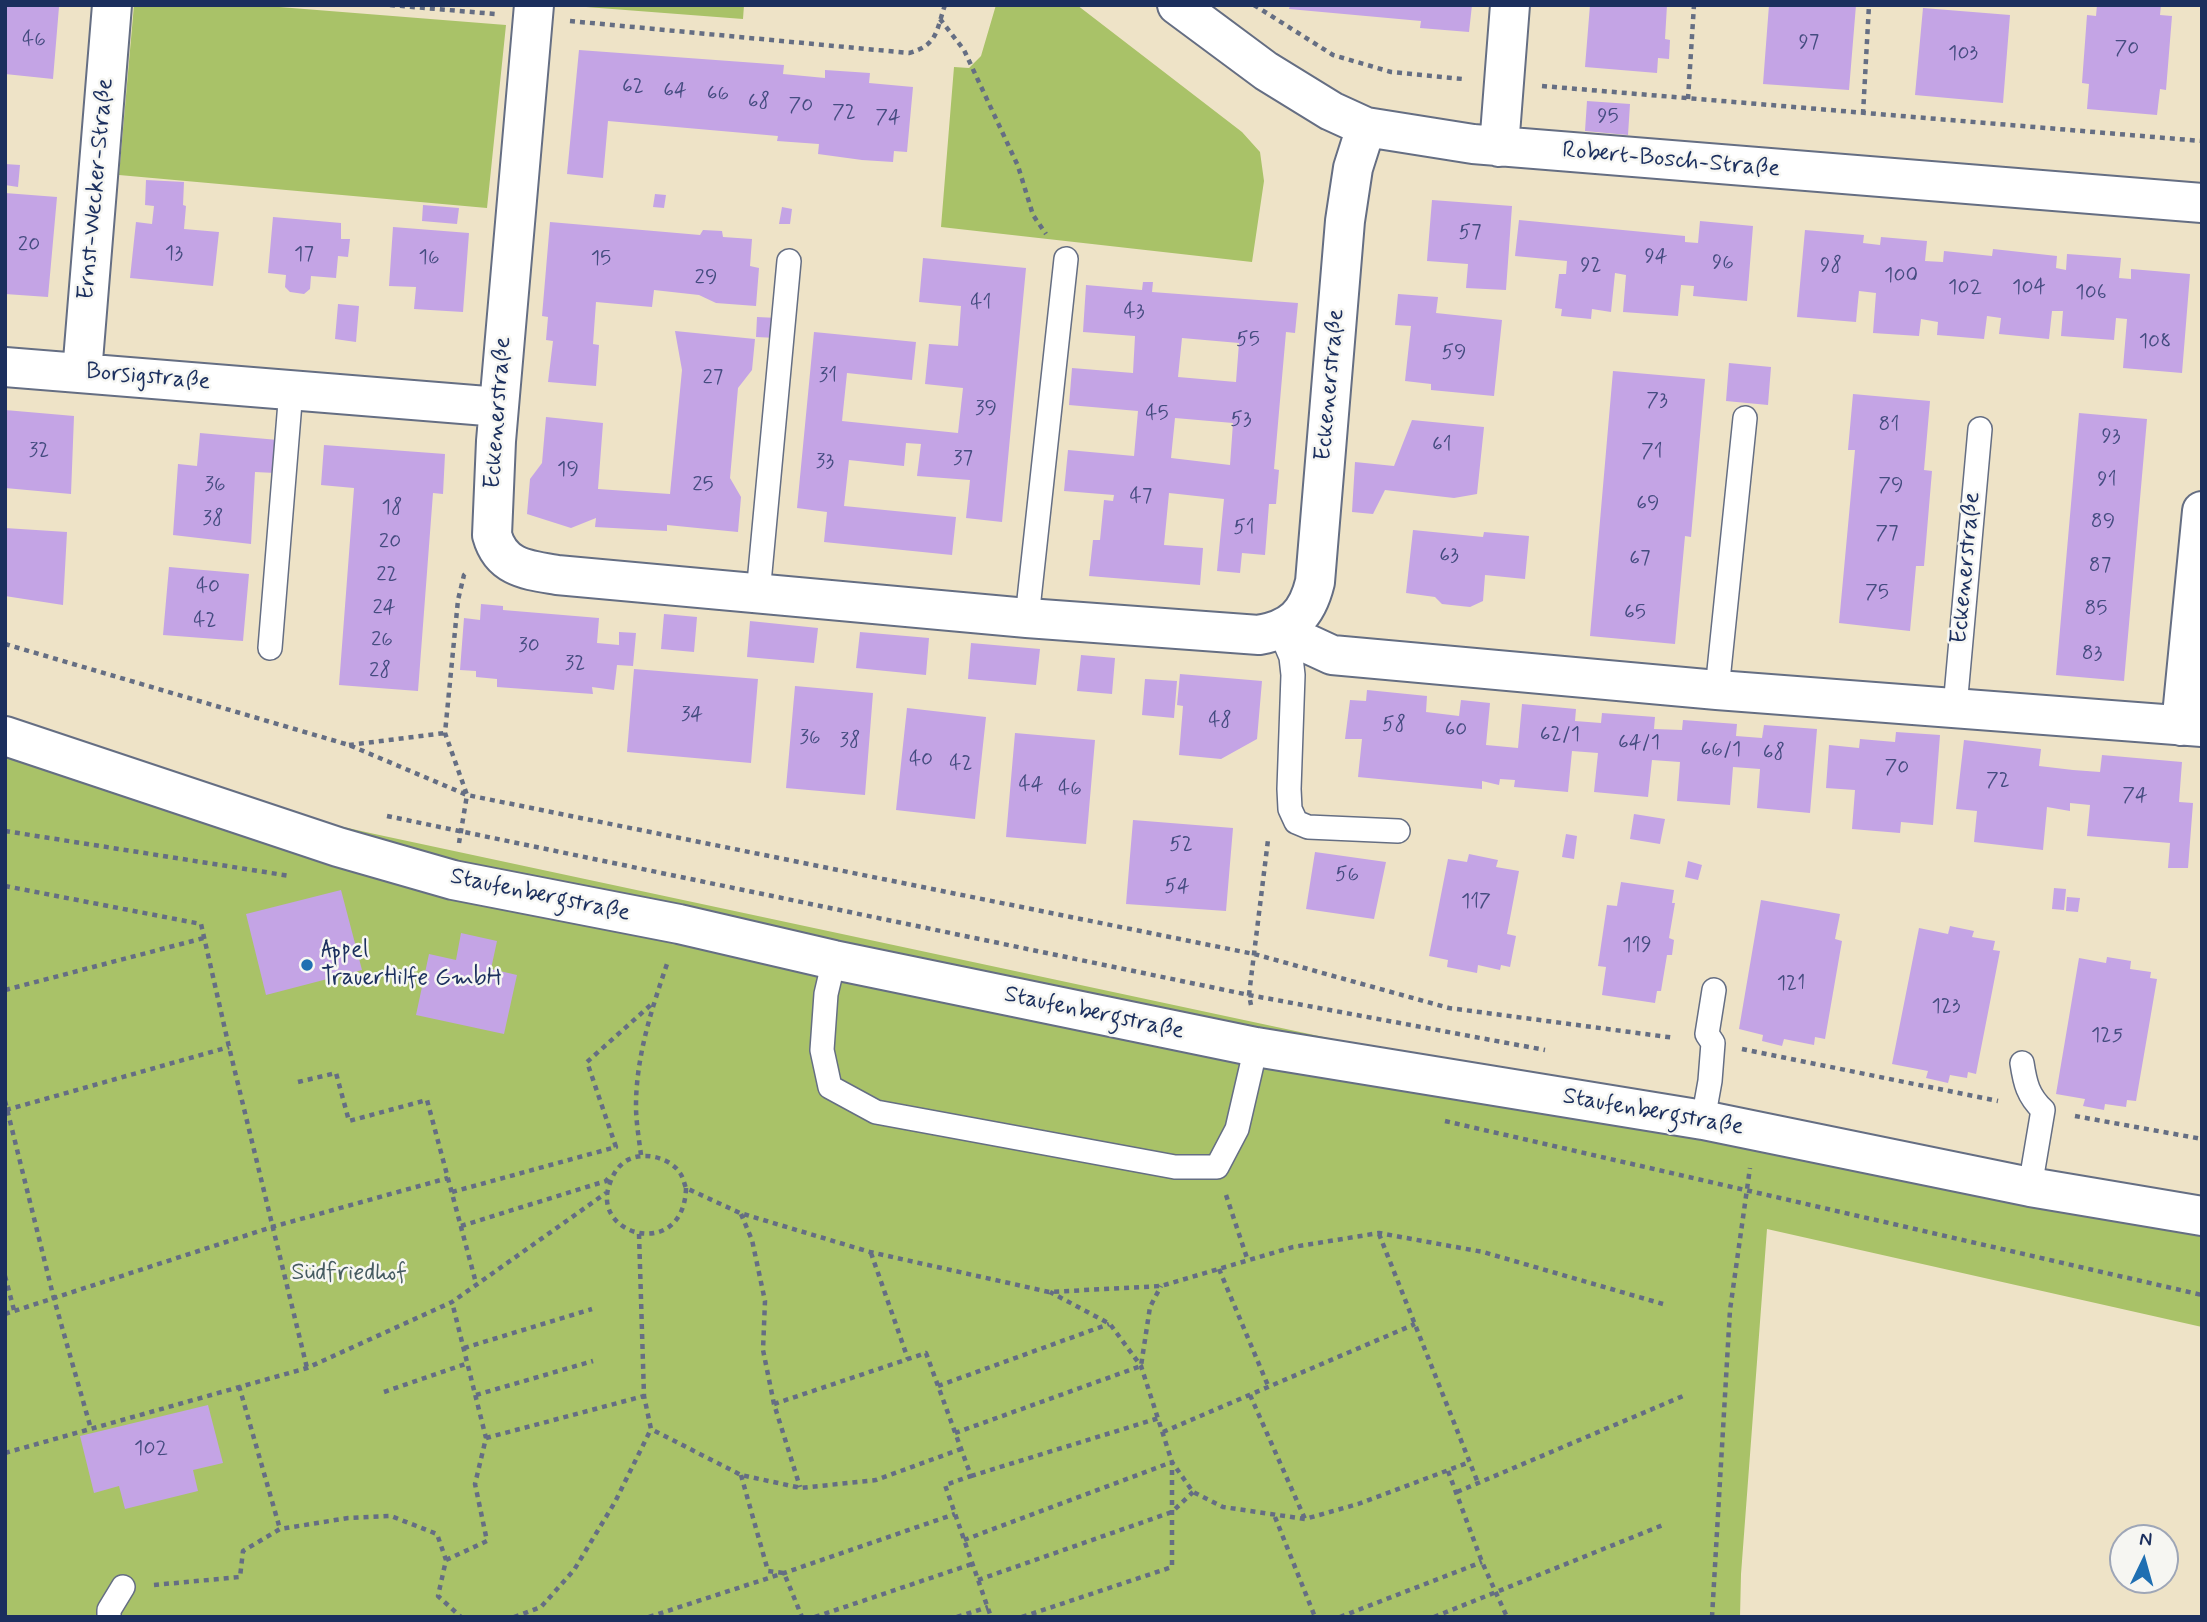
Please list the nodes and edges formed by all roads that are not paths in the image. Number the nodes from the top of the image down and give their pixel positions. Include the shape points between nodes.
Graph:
1 (112, 5) edge
2 (1177, 5) edge
3 (1510, 5) edge
4 (533, 11) edge
5 (1366, 127) junction
6 (1499, 147) junction
7 (2202, 203) edge
8 (1066, 259) road end
9 (789, 261) dead end
10 (5, 366) edge
11 (82, 373) junction
12 (291, 390) junction
13 (499, 407) junction
14 (1745, 418) dead end
15 (1980, 429) dead end
16 (2202, 511) edge
17 (758, 594) junction
18 (1027, 618) junction
19 (1280, 631) junction
20 (270, 648) dead end
21 (1717, 690) junction
22 (1955, 707) junction
23 (2191, 726) edge
24 (5, 736) edge
25 (1398, 831) dead end
26 (834, 960) junction
27 (1714, 990) dead end
28 (1256, 1047) junction
29 (2022, 1063) dead end
30 (1703, 1120) junction
31 (2030, 1187) junction
32 (2202, 1216) edge
33 (123, 1587) road end
34 (109, 1617) edge

1 - 11 street, Ernst-Wecker-Straße
2 - 5 street, Robert-Bosch-Straße via 1298,92
3 - 6 street
4 - 13 street, Eckenerstraße
5 - 6 street, Robert-Bosch-Straße
5 - 19 street, Eckenerstraße via 1353,167 1345,221 1315,582 1310,602
6 - 7 street, Robert-Bosch-Straße
8 - 18 lane
9 - 17 lane
10 - 11 street, Borsigstraße
11 - 12 street, Borsigstraße
12 - 13 street, Borsigstraße
12 - 20 lane
13 - 17 street, Eckenerstraße via 492,536 496,551 509,563 557,575
14 - 21 lane
15 - 22 lane, Eckenerstraße
16 - 23 street
17 - 18 street
18 - 19 street via 1259,635
19 - 21 street via 1332,655
19 - 25 lane via 1293,675 1289,789 1296,822 1308,827
21 - 22 street
22 - 23 street
24 - 26 street, Staufenbergstraße via 338,847 453,880
26 - 28 street, Staufenbergstraße
26 - 28 lane via 822,1050 830,1087 876,1112 1175,1167 1217,1167 1237,1129
27 - 30 lane via 1707,1034 1713,1042 1710,1081
28 - 30 street, Staufenbergstraße
29 - 31 lane via 2025,1086 2043,1110
30 - 31 street, Staufenbergstraße
31 - 32 street, Staufenbergstraße
33 - 34 lane

